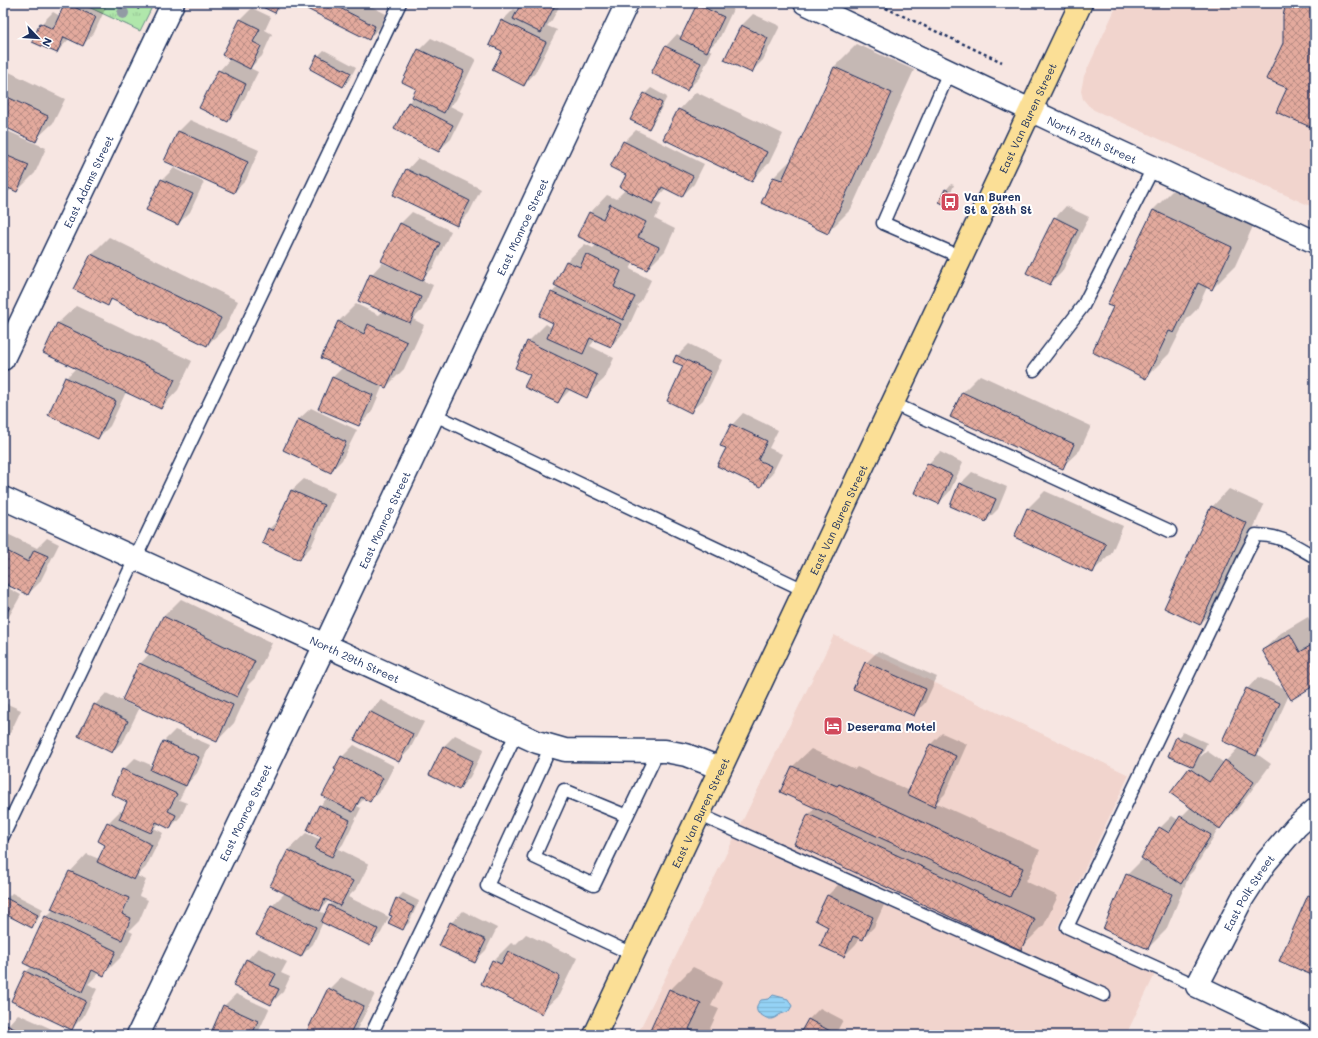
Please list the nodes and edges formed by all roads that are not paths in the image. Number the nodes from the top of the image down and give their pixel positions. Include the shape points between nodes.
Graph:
1 (173, 3) edge
2 (400, 3) edge
3 (627, 3) edge
4 (805, 3) edge
5 (1081, 3) edge
6 (949, 72) junction
7 (1030, 110) junction
8 (1153, 168) junction
9 (1315, 242) edge
10 (961, 257) junction
11 (3, 359) edge
12 (1034, 370) dead end
13 (892, 403) junction
14 (433, 414) junction
15 (3, 498) edge
16 (1170, 531) dead end
17 (1315, 557) edge
18 (135, 558) junction
19 (804, 590) junction
20 (325, 645) junction
21 (517, 732) junction
22 (551, 746) junction
23 (658, 751) junction
24 (720, 768) junction
25 (1315, 810) edge
26 (698, 814) junction
27 (627, 816) junction
28 (3, 836) edge
29 (632, 954) junction
30 (1197, 986) junction
31 (1104, 995) dead end
32 (138, 1035) edge
33 (371, 1035) edge
34 (595, 1035) edge
35 (1300, 1035) edge

1 - 11 street, East Adams Street
2 - 18 lane
3 - 14 street, East Monroe Street
4 - 6 street, North 28th Street
5 - 7 main road, East Van Buren Street
6 - 7 street, North 28th Street
6 - 10 lane via 883,223
7 - 8 street, North 28th Street
7 - 10 main road, East Van Buren Street
8 - 9 street, North 28th Street
8 - 12 lane via 1083,306
10 - 13 main road, East Van Buren Street
13 - 16 lane
13 - 19 main road, East Van Buren Street
14 - 19 lane
14 - 20 street, East Monroe Street
15 - 18 street, North 29th Street
17 - 30 lane via 1282,538 1256,535 1067,927
18 - 20 street, North 29th Street
18 - 28 lane
19 - 24 main road, East Van Buren Street
20 - 21 street, North 29th Street
20 - 32 street, East Monroe Street
21 - 22 street, North 29th Street
21 - 33 lane
22 - 23 street, North 29th Street via 565,750
22 - 29 lane via 487,886
23 - 24 street, North 29th Street via 686,755
23 - 27 lane
24 - 26 main road, East Van Buren Street
25 - 30 street, East Polk Street via 1296,827 1266,862 1242,899
26 - 29 main road, East Van Buren Street
26 - 31 lane
27 - 27 lane via 564,790 534,857 594,885
29 - 34 main road, East Van Buren Street
30 - 35 street

